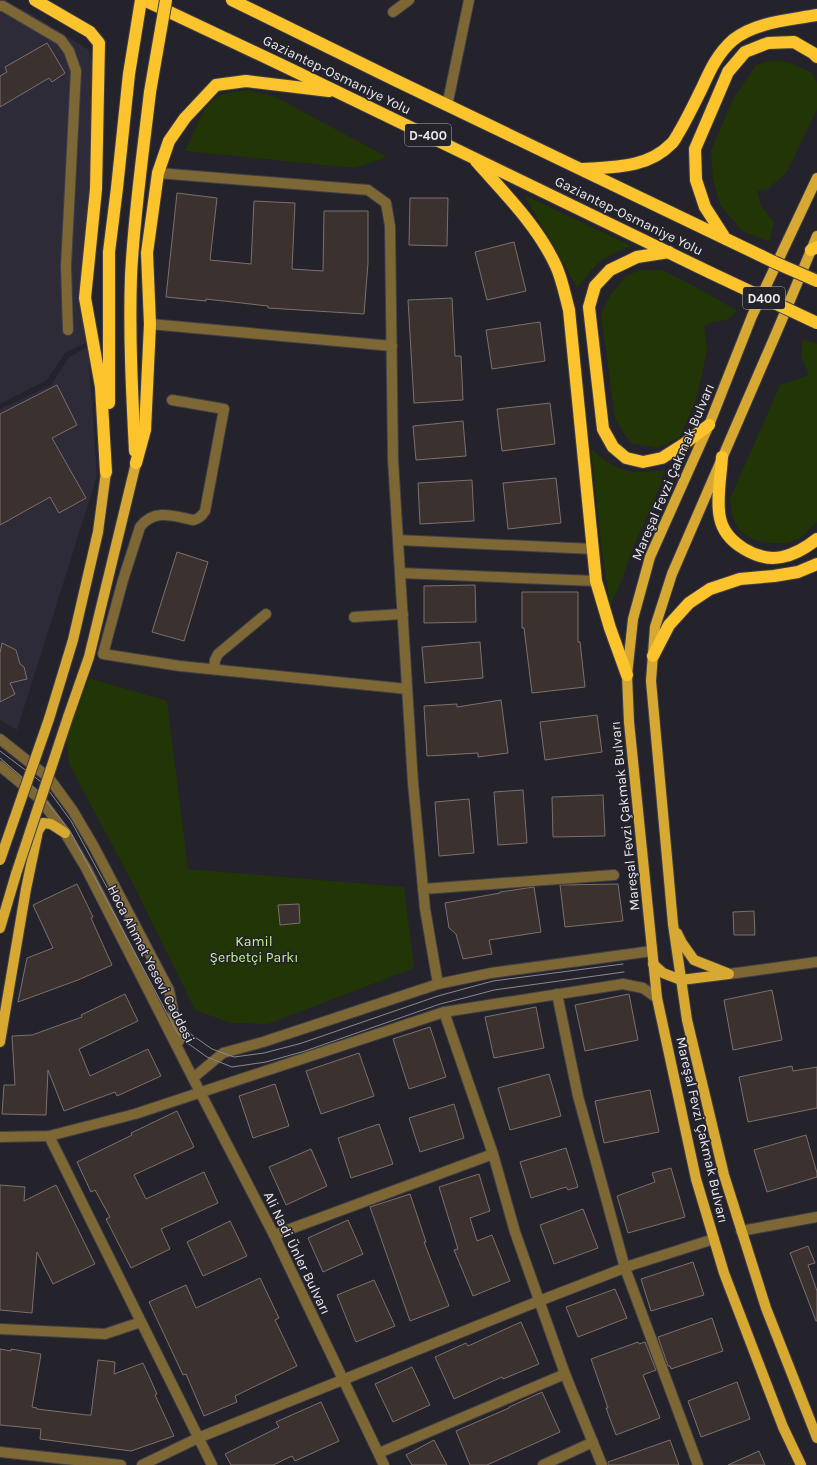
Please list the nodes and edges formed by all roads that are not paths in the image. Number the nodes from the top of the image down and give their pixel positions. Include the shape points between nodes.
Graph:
1 (35, 0) edge
2 (142, 0) edge
3 (166, 0) edge
4 (232, 0) edge
5 (409, 0) edge
6 (469, 0) edge
7 (0, 6) edge
8 (393, 12) dead end
9 (817, 15) edge
10 (817, 57) edge
11 (341, 93) junction
12 (447, 106) junction
13 (471, 156) junction
14 (581, 170) junction
15 (158, 173) junction
16 (817, 178) edge
17 (817, 236) edge
18 (726, 239) junction
19 (814, 248) edge
20 (669, 252) junction
21 (711, 273) joint
22 (817, 280) edge
23 (817, 323) edge
24 (150, 324) junction
25 (68, 330) dead end
26 (392, 346) junction
27 (172, 400) dead end
28 (709, 425) junction
29 (722, 457) junction
30 (136, 463) junction
31 (106, 472) junction
32 (817, 539) edge
33 (398, 540) junction
34 (593, 549) junction
35 (817, 564) edge
36 (400, 573) junction
37 (596, 581) junction
38 (266, 614) dead end
39 (403, 614) junction
40 (354, 617) dead end
41 (653, 656) junction
42 (214, 669) junction
43 (626, 675) junction
44 (407, 689) junction
45 (0, 739) edge
46 (0, 766) edge
47 (65, 833) junction
48 (0, 860) edge
49 (614, 875) dead end
50 (423, 889) junction
51 (673, 924) junction
52 (0, 928) edge
53 (652, 951) junction
54 (817, 962) edge
55 (653, 964) junction
56 (729, 974) junction
57 (681, 980) junction
58 (438, 984) junction
59 (556, 994) junction
60 (657, 998) junction
61 (444, 1012) junction
62 (0, 1042) edge
63 (182, 1054) junction
64 (193, 1078) junction
65 (200, 1092) junction
66 (48, 1136) junction
67 (0, 1137) edge
68 (492, 1154) junction
69 (817, 1217) edge
70 (741, 1231) junction
71 (274, 1235) junction
72 (714, 1239) junction
73 (624, 1268) junction
74 (539, 1301) junction
75 (141, 1322) junction
76 (0, 1329) edge
77 (565, 1374) junction
78 (343, 1380) junction
79 (198, 1438) junction
80 (817, 1438) edge
81 (593, 1442) junction
82 (0, 1452) edge
83 (378, 1454) junction
84 (121, 1465) edge
85 (142, 1465) edge
86 (212, 1465) edge
87 (384, 1465) edge
88 (543, 1465) edge
89 (602, 1465) edge
90 (698, 1465) edge
91 (801, 1465) edge

1 - 31 highway via 90,32 99,43 96,189 86,298 101,387
2 - 11 highway, Gaziantep-Osmaniye Yolu / D-400
2 - 31 highway via 129,74 109,252 110,384
3 - 30 highway, bridge via 150,92 131,276 131,368
4 - 12 highway, Gaziantep-Osmaniye Yolu / D-400
5 - 8 street
6 - 12 street
7 - 25 street via 61,40 69,51 76,71 66,266
9 - 14 highway via 769,24 753,29 734,40 719,55 689,117 672,144 649,160 623,167
10 - 18 highway via 794,42 768,43 745,52 728,72 695,149 698,187 705,207
11 - 13 highway, Gaziantep-Osmaniye Yolu / D-400
11 - 15 highway via 246,80 216,85 185,118 169,141
12 - 14 highway, Gaziantep-Osmaniye Yolu / D-400
13 - 20 highway, Gaziantep-Osmaniye Yolu / D-400
13 - 34 highway via 534,228 556,266 569,310
14 - 18 highway, Gaziantep-Osmaniye Yolu / D-400
15 - 24 highway via 147,253
15 - 26 street via 368,190 386,203 390,226
16 - 28 main road, Mareşal Fevzi Çakmak Bulvarı via 752,316
17 - 19 main road, Mareşal Fevzi Çakmak Bulvarı
18 - 22 highway, Gaziantep-Osmaniye Yolu / D400, bridge
19 - 29 main road, Mareşal Fevzi Çakmak Bulvarı
20 - 21 highway, Gaziantep-Osmaniye Yolu / D-400
20 - 28 highway via 637,257 610,270 595,286 589,307 603,429 613,447 626,458 643,462 662,458
21 - 23 highway, Gaziantep-Osmaniye Yolu / D400, bridge
24 - 26 street
24 - 30 highway via 145,430
26 - 33 street via 393,460
27 - 42 street via 224,410 205,511 197,520 162,514 153,516 140,527 103,654
28 - 43 main road, Mareşal Fevzi Çakmak Bulvarı via 650,557 633,618
29 - 32 highway via 720,519 729,536 741,548 759,556 781,557 803,550
29 - 41 main road, Mareşal Fevzi Çakmak Bulvarı via 672,574 655,627
30 - 52 main road, bridge via 89,657
31 - 48 main road, bridge via 98,532 73,640
33 - 34 street
33 - 36 street
34 - 37 highway
35 - 41 highway via 798,572 740,579 710,589 688,603 669,625
36 - 37 street
36 - 39 street
37 - 43 highway
38 - 42 street via 218,654
39 - 40 street
39 - 44 street
41 - 51 main road, Mareşal Fevzi Çakmak Bulvarı via 651,681
42 - 44 street
43 - 53 main road, Mareşal Fevzi Çakmak Bulvarı
44 - 50 street
45 - 63 street, Hoca Ahmet Yesevi Caddesi via 49,778 93,844 168,990
46 - 47 street, Hoca Ahmet Yesevi Caddesi via 41,800
47 - 62 main road via 51,824 43,823 38,831
47 - 63 street, Hoca Ahmet Yesevi Caddesi via 86,868
49 - 50 street
50 - 58 street
51 - 56 main road via 694,960
51 - 57 main road, Mareşal Fevzi Çakmak Bulvarı
53 - 55 main road, Mareşal Fevzi Çakmak Bulvarı
53 - 58 street via 491,973
54 - 56 street
55 - 57 main road via 663,973
55 - 60 main road, Mareşal Fevzi Çakmak Bulvarı
56 - 57 main road
57 - 70 main road, Mareşal Fevzi Çakmak Bulvarı via 687,1020 722,1168
58 - 64 street via 223,1053
59 - 60 street via 623,984 643,988
59 - 61 street
59 - 73 street via 578,1096
60 - 72 main road, Mareşal Fevzi Çakmak Bulvarı via 696,1179
61 - 65 street
61 - 68 street
63 - 64 street, Ali Nadi Ünler Bulvarı
64 - 65 street, Ali Nadi Ünler Bulvarı
65 - 66 street via 135,1114
65 - 71 street, Ali Nadi Ünler Bulvarı
66 - 67 street
66 - 75 street
68 - 71 street
68 - 74 street
69 - 70 street
70 - 80 main road, Mareşal Fevzi Çakmak Bulvarı via 766,1308
71 - 78 street, Ali Nadi Ünler Bulvarı
72 - 73 street
72 - 91 main road, Mareşal Fevzi Çakmak Bulvarı via 724,1273 783,1427
73 - 74 street
73 - 90 street
74 - 77 street
74 - 78 street
75 - 76 street via 104,1334
75 - 79 street
77 - 81 street
77 - 83 street
78 - 79 street
78 - 83 street, Ali Nadi Ünler Bulvarı
79 - 85 street
79 - 86 street
81 - 88 street
81 - 89 street
82 - 84 street
83 - 87 street, Ali Nadi Ünler Bulvarı

